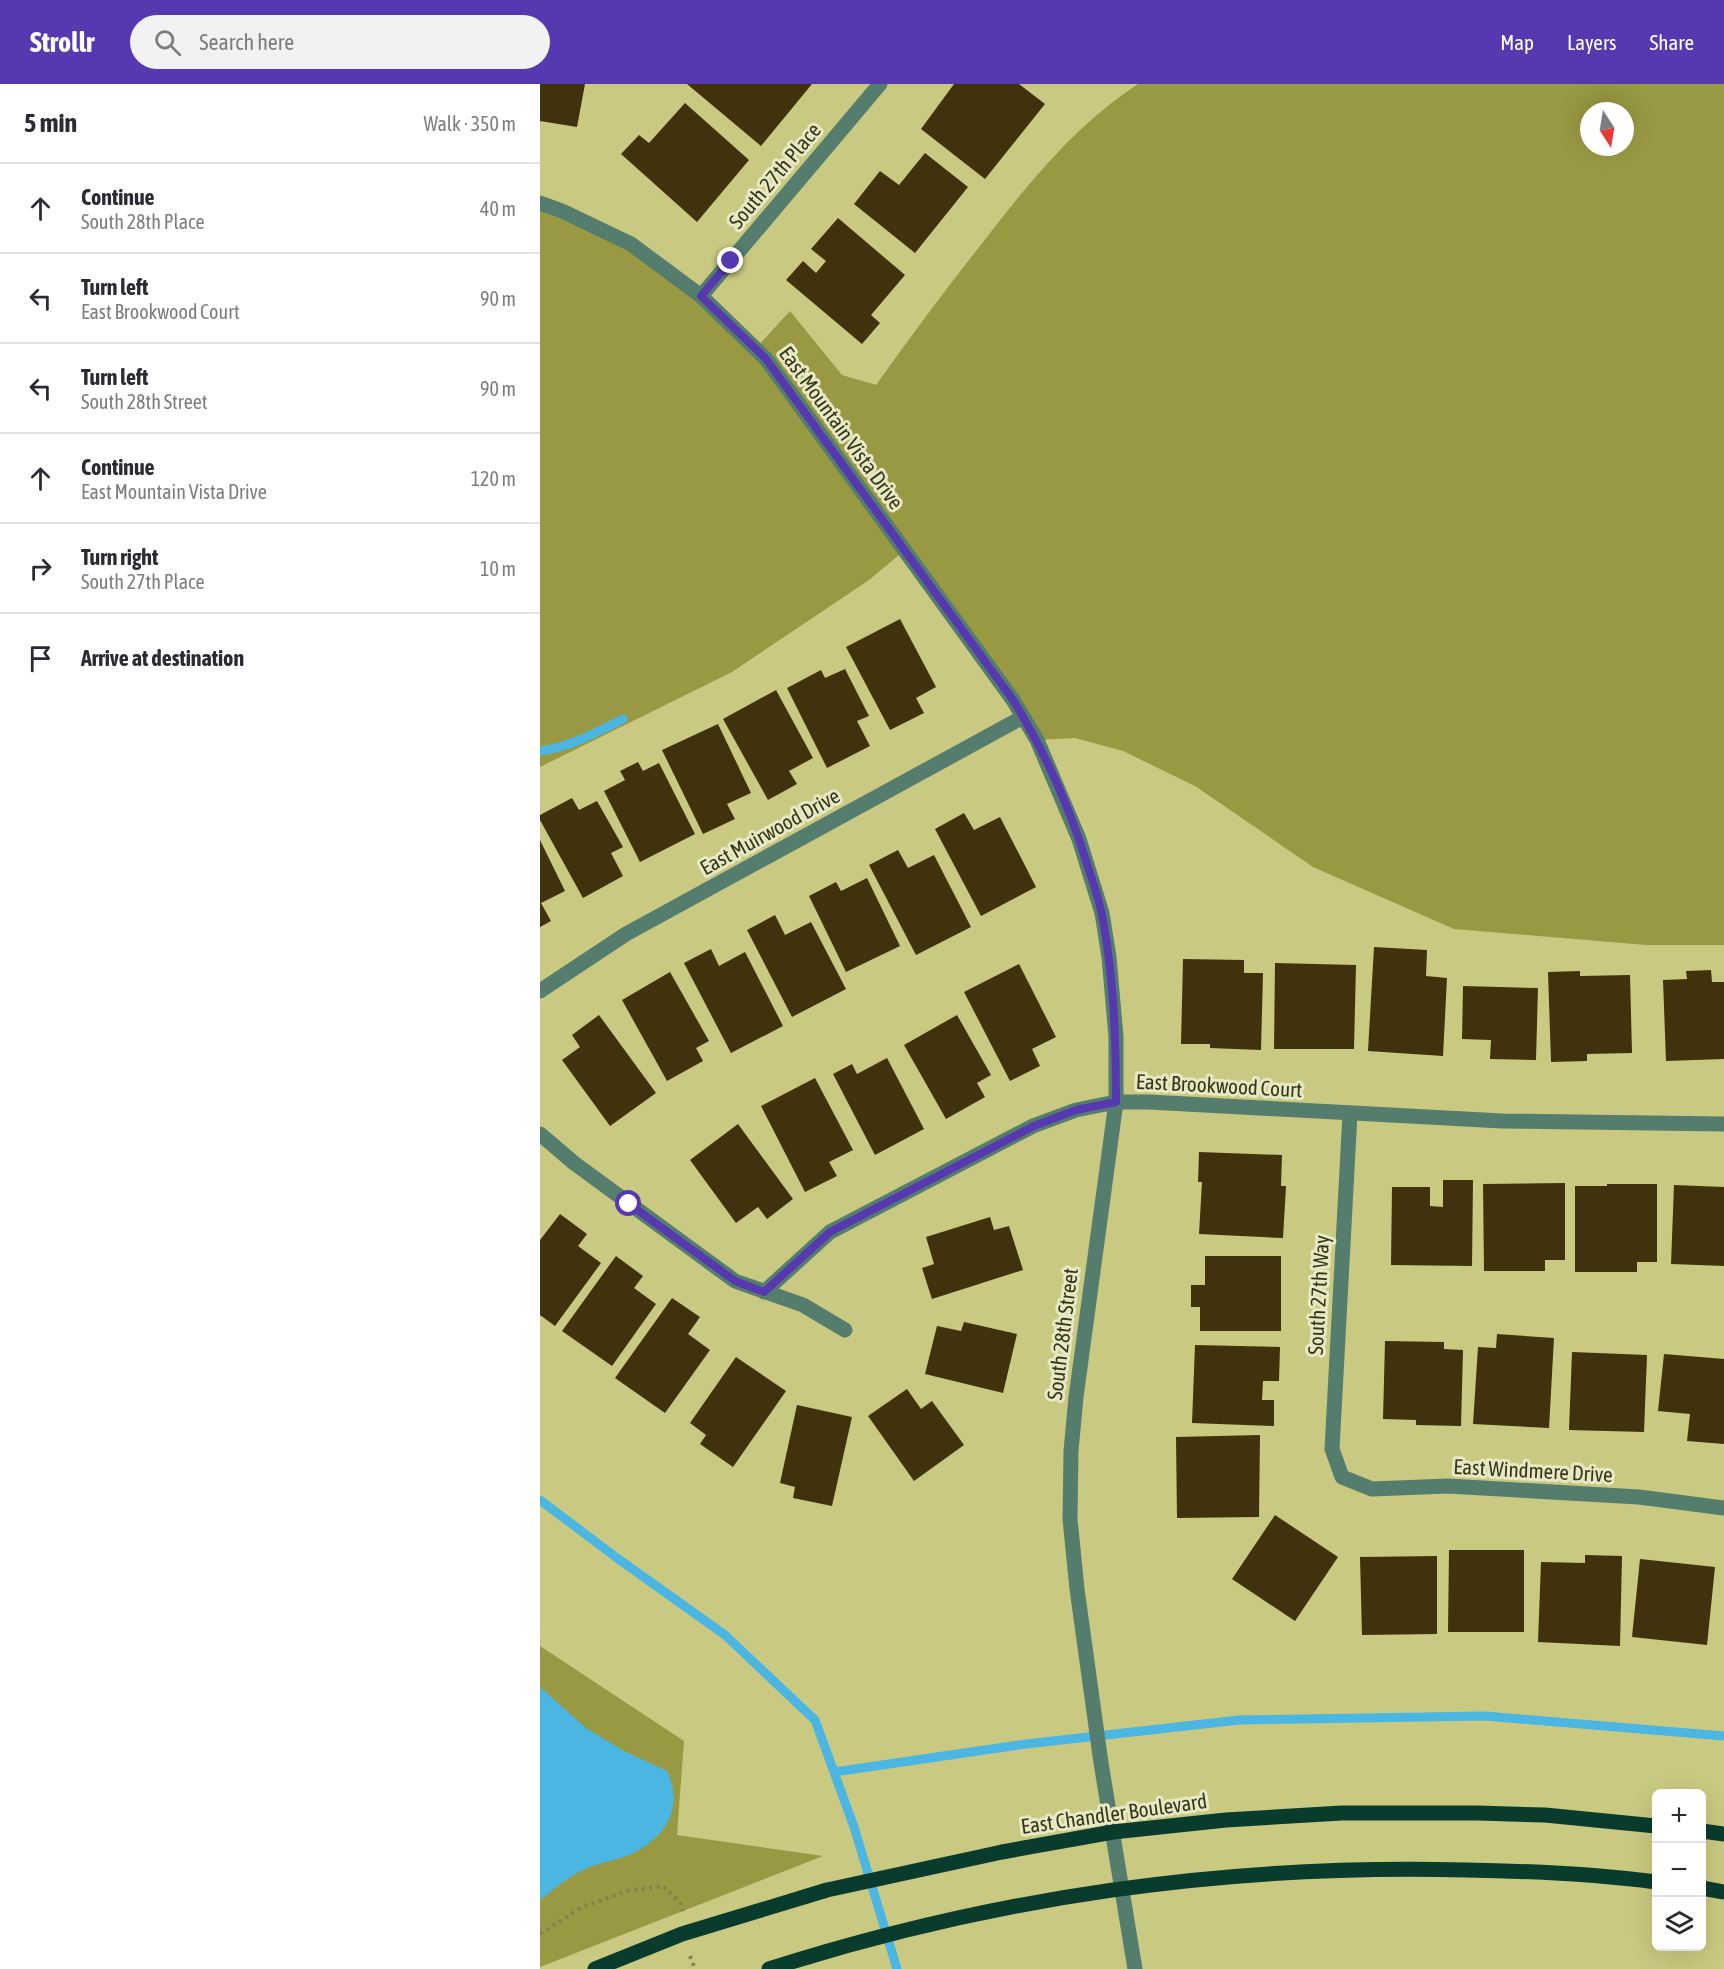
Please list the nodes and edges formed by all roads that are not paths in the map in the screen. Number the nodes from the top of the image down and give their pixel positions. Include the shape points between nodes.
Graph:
1 (880, 84) edge
2 (540, 203) edge
3 (701, 296) junction
4 (1023, 717) junction
5 (540, 991) edge
6 (1116, 1102) junction
7 (1350, 1114) junction
8 (1724, 1124) edge
9 (540, 1134) edge
10 (764, 1292) junction
11 (845, 1330) dead end
12 (1342, 1477) joint
13 (1724, 1508) edge
14 (1652, 1826) edge
15 (1113, 1832) junction
16 (1706, 1832) edge
17 (1724, 1834) edge
18 (1652, 1882) edge
19 (1121, 1887) junction
20 (1706, 1889) edge
21 (1724, 1892) edge
22 (594, 1969) edge
23 (769, 1969) edge
24 (1135, 1969) edge

1 - 3 street, South 27th Place
2 - 3 street, East Mountain Vista Drive via 631,244
3 - 4 street, East Mountain Vista Drive via 766,359
4 - 5 street, East Muirwood Drive via 626,934
4 - 6 street, South 28th Street via 1052,772 1079,839 1102,913 1116,1037
6 - 7 street, East Brookwood Court
6 - 10 street, East Brookwood Court via 1076,1110 1034,1126 830,1232
6 - 15 street, South 28th Street via 1076,1397 1070,1519
7 - 8 street, East Brookwood Court
7 - 12 street, South 27th Way via 1332,1449
9 - 10 street via 735,1281
10 - 11 street via 803,1305
12 - 13 street, East Windmere Drive via 1372,1489 1448,1486 1639,1497
14 - 15 main road, East Chandler Boulevard via 1545,1815 1342,1813
15 - 19 street, South 28th Street
15 - 22 main road, East Chandler Boulevard via 827,1890 682,1934
16 - 17 main road
18 - 19 main road via 1421,1869 1304,1871
19 - 23 main road via 914,1928
19 - 24 street, South 28th Street
20 - 21 main road

